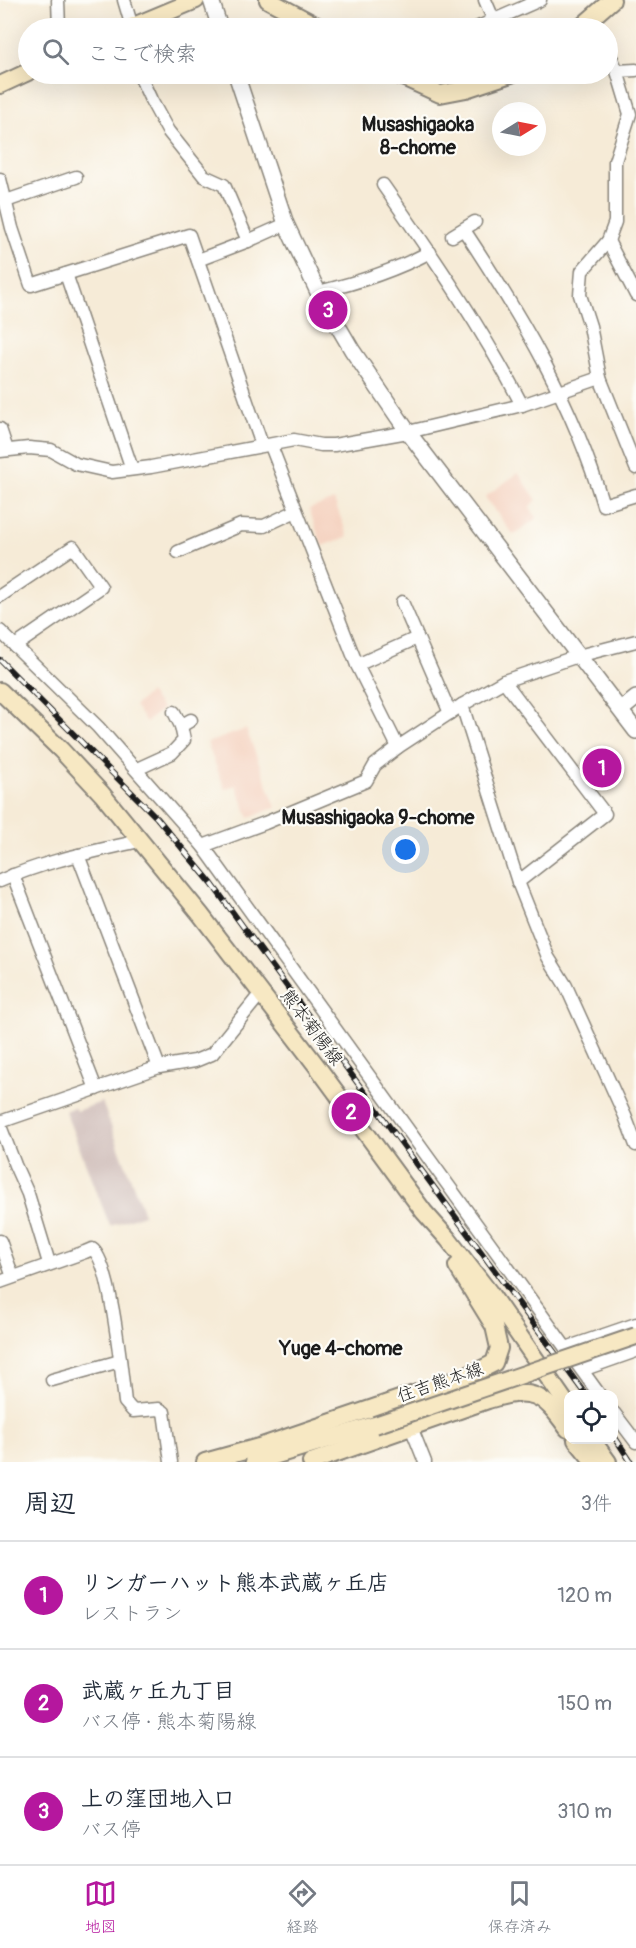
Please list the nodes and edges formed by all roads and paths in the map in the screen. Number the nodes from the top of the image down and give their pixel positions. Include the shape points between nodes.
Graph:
1 (58, 0) edge
2 (124, 0) edge
3 (196, 0) edge
4 (211, 0) edge
5 (268, 0) edge
6 (485, 0) edge
7 (540, 0) edge
8 (58, 18) edge
9 (128, 18) edge
10 (154, 18) edge
11 (217, 18) edge
12 (302, 18) edge
13 (492, 18) edge
14 (508, 18) edge
15 (618, 70) edge
16 (636, 70) edge
17 (618, 73) edge
18 (18, 77) edge
19 (144, 84) edge
20 (239, 84) edge
21 (420, 84) edge
22 (481, 84) edge
23 (0, 85) edge
24 (633, 114) edge
25 (636, 126) edge
26 (76, 177) dead end
27 (0, 179) edge
28 (383, 185) dead end
29 (6, 201) junction
30 (475, 222) dead end
31 (286, 224) junction
32 (464, 230) junction
33 (452, 237) dead end
34 (249, 241) junction
35 (608, 241) junction
36 (430, 252) junction
37 (198, 260) junction
38 (66, 274) junction
39 (318, 292) junction
40 (636, 295) edge
41 (600, 378) junction
42 (560, 392) junction
43 (522, 405) junction
44 (0, 429) edge
45 (408, 432) junction
46 (266, 445) junction
47 (3, 451) edge
48 (636, 468) edge
49 (132, 469) junction
50 (636, 495) edge
51 (296, 511) junction
52 (178, 552) dead end
53 (0, 596) edge
54 (402, 602) dead end
55 (0, 631) edge
56 (417, 638) junction
57 (636, 641) edge
58 (15, 646) junction
59 (578, 656) junction
60 (357, 665) junction
61 (504, 681) junction
62 (0, 692) edge
63 (636, 698) edge
64 (462, 705) junction
65 (621, 710) junction
66 (174, 712) dead end
67 (450, 713) junction
68 (636, 731) edge
69 (398, 747) junction
70 (137, 769) junction
71 (139, 841) junction
72 (203, 846) junction
73 (78, 855) junction
74 (13, 875) junction
75 (0, 881) edge
76 (519, 882) junction
77 (261, 993) junction
78 (159, 1067) junction
79 (96, 1089) junction
80 (631, 1114) edge
81 (0, 1124) edge
82 (636, 1145) edge
83 (424, 1212) junction
84 (0, 1241) edge
85 (49, 1263) junction
86 (13, 1277) junction
87 (0, 1282) edge
88 (636, 1324) edge
89 (636, 1336) edge
90 (566, 1348) junction
91 (636, 1351) edge
92 (120, 1361) junction
93 (582, 1371) junction
94 (52, 1380) dead end
95 (595, 1390) edge
96 (564, 1400) edge
97 (618, 1418) edge
98 (564, 1424) edge
99 (411, 1427) junction
100 (636, 1442) edge
101 (579, 1444) edge
102 (595, 1444) edge
103 (171, 1462) edge
104 (205, 1462) edge
105 (254, 1462) edge
106 (312, 1462) edge
107 (425, 1462) edge
108 (594, 1462) edge
109 (608, 1462) edge

1 - 8 street
2 - 9 street
3 - 10 main road
4 - 11 street
5 - 12 main road
6 - 13 street
7 - 14 street
15 - 16 street
17 - 24 street
18 - 23 main road
19 - 34 street via 168,131 204,176 224,185
20 - 31 street
21 - 22 main road via 440,94
24 - 25 street
24 - 35 street via 615,161 615,222
26 - 29 street
27 - 29 street
28 - 36 street
29 - 38 street via 31,285
30 - 32 street
31 - 34 street
31 - 39 street
32 - 33 street
32 - 42 street via 509,297
34 - 37 street
35 - 40 street
35 - 41 street via 582,271 580,295
36 - 39 street via 399,268
36 - 43 street
37 - 38 street via 189,235
37 - 46 street
38 - 49 street
39 - 45 street
41 - 42 street
41 - 48 street
42 - 43 street
42 - 50 street via 587,454 603,506
43 - 45 street
44 - 47 street
45 - 46 street via 334,445 294,440
45 - 59 street
46 - 49 street
46 - 51 street
47 - 49 street via 51,450 76,464 112,472
51 - 52 street via 264,526 241,525
51 - 60 street
53 - 58 street via 74,547 101,587
54 - 56 street
55 - 58 street
56 - 60 street
56 - 67 street
57 - 59 street
58 - 70 street
59 - 61 street
59 - 65 street
60 - 69 street
61 - 64 street
61 - 76 street via 605,814
62 - 71 main road, 熊本菊陽線 via 102,794
63 - 65 street
64 - 67 street
64 - 76 street
65 - 68 street
66 - 70 street via 186,723 184,740 172,753
67 - 69 street
69 - 72 street via 375,765 366,781
70 - 72 street
71 - 73 street
71 - 77 main road, 熊本菊陽線
72 - 90 street
73 - 74 street
73 - 78 street
74 - 75 street
74 - 79 street
76 - 80 street via 548,957
77 - 78 street via 212,1054
77 - 83 main road, 熊本菊陽線
78 - 79 street
79 - 81 street
80 - 82 street
81 - 85 street via 28,1194
83 - 96 main road, 熊本菊陽線 via 489,1292
83 - 104 main road via 494,1326 499,1348 494,1363 455,1380
84 - 86 street
85 - 86 street
85 - 92 street via 96,1251 111,1300
86 - 87 street
88 - 90 street
89 - 105 main road, 住吉熊本線, bridge
90 - 93 street
91 - 93 street
92 - 94 street
92 - 103 street via 127,1406 137,1411 164,1412
93 - 95 street
97 - 100 street
98 - 99 main road via 547,1401 517,1392
99 - 106 main road
99 - 107 street
101 - 108 main road
102 - 109 main road

